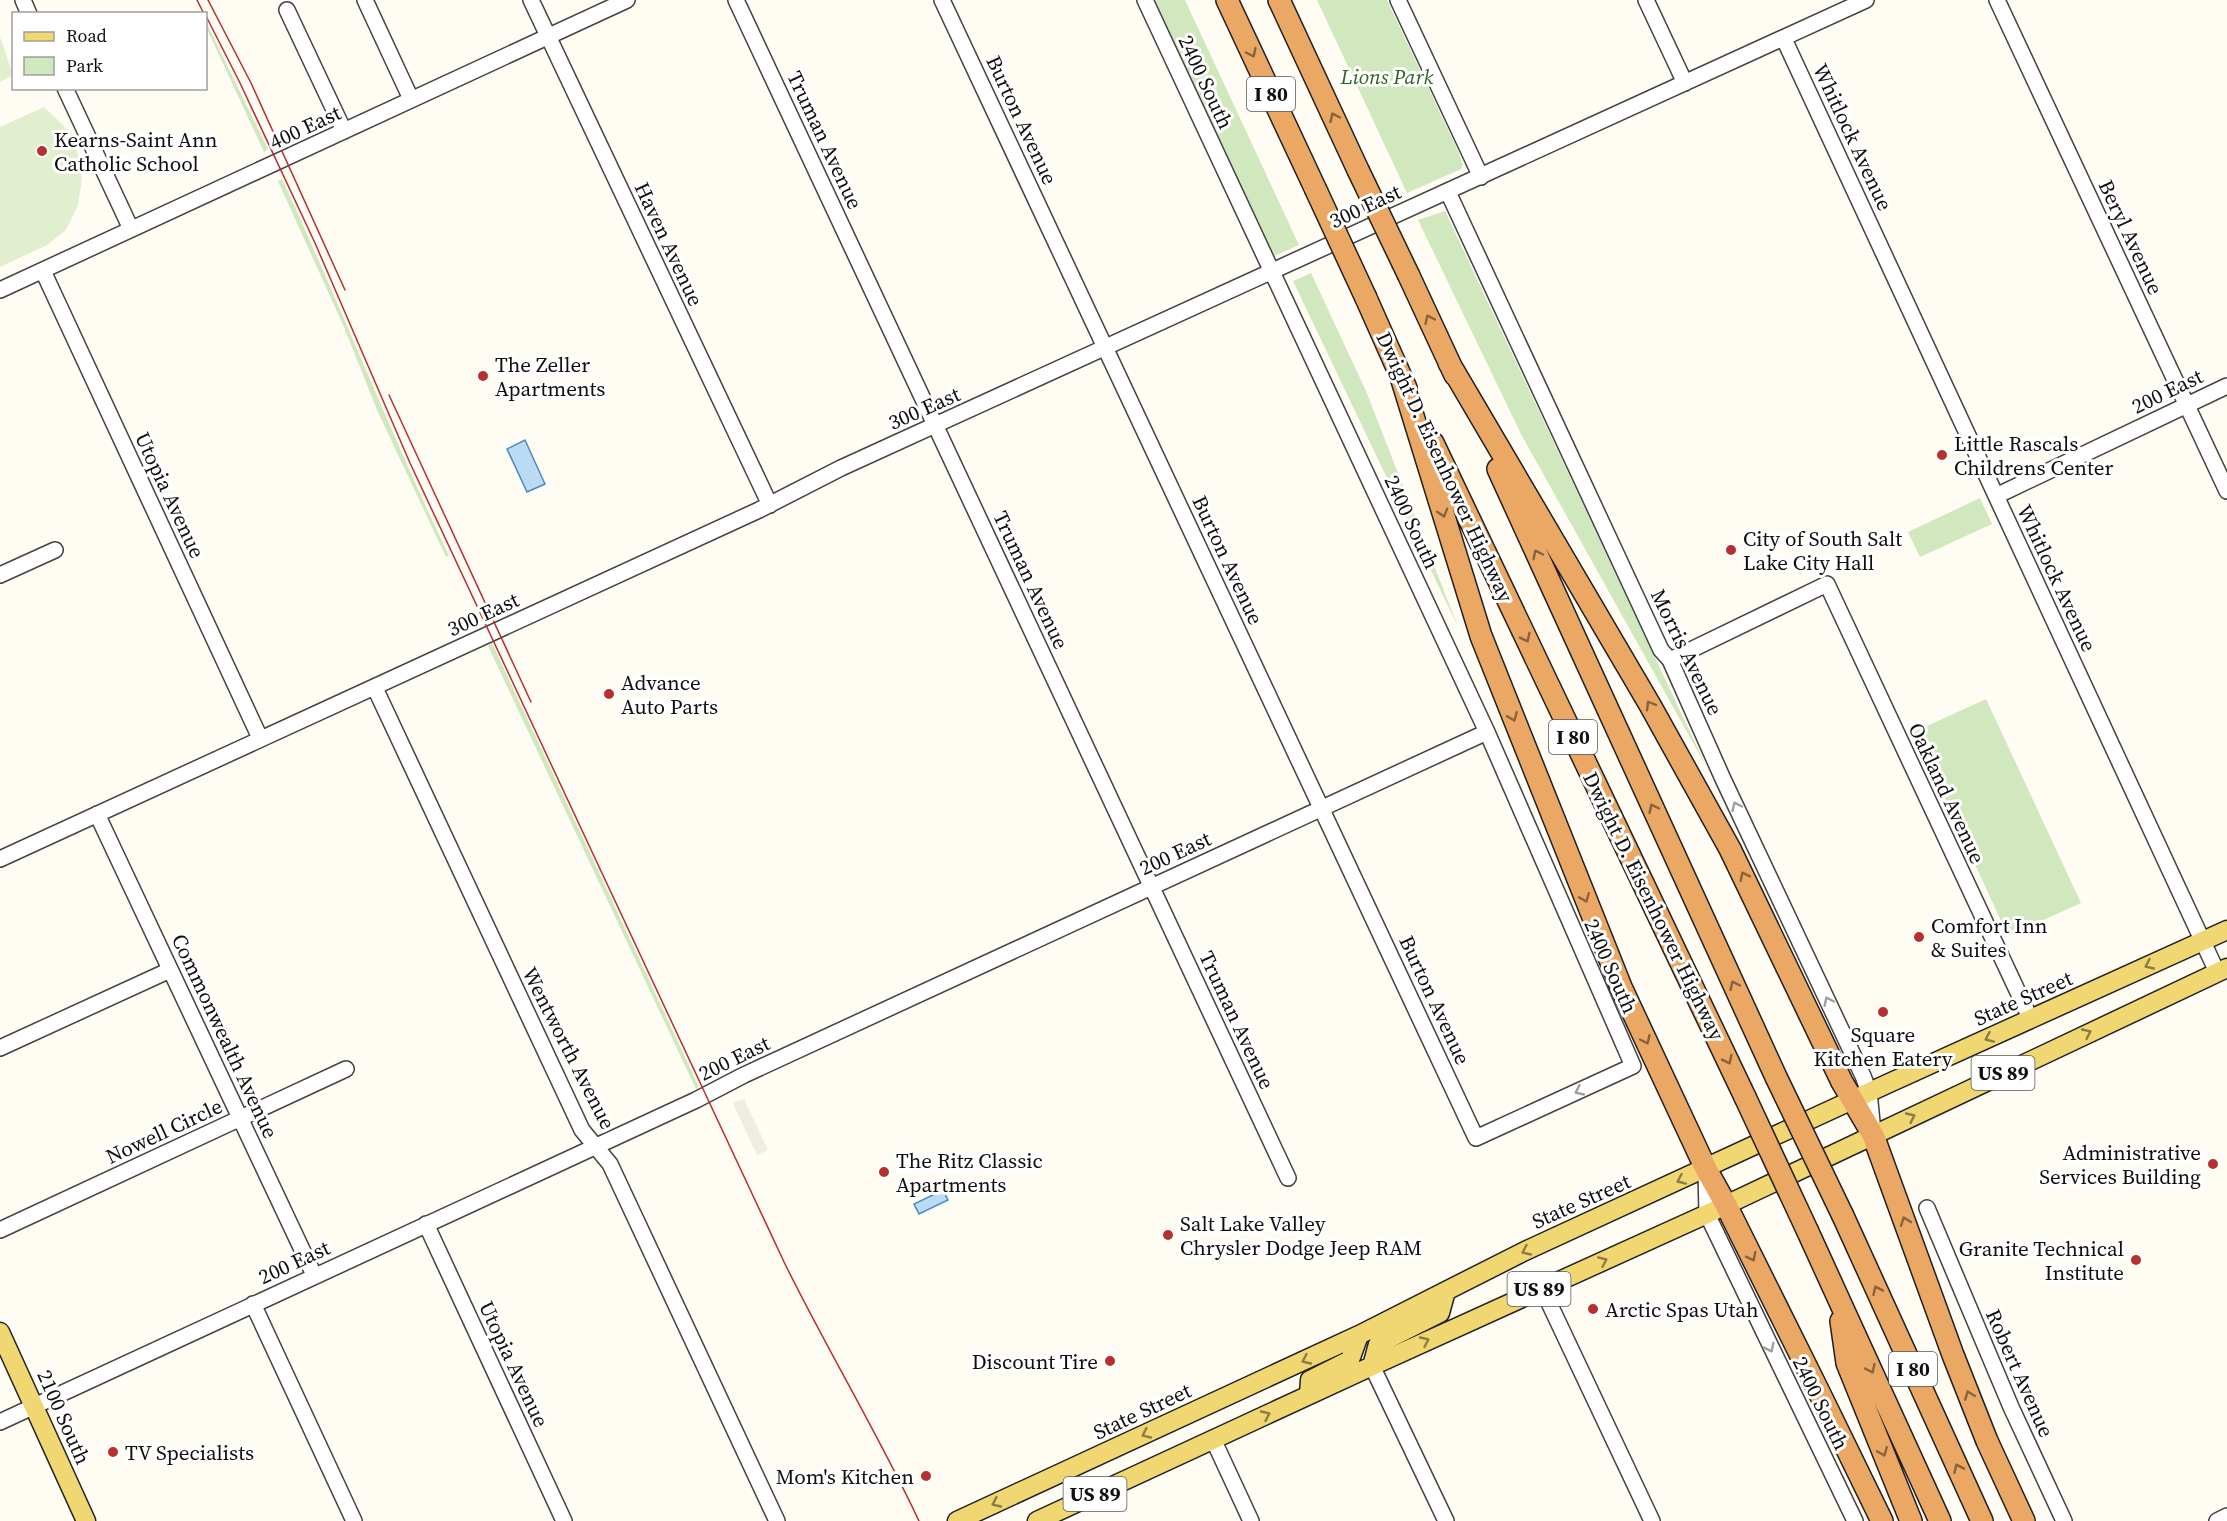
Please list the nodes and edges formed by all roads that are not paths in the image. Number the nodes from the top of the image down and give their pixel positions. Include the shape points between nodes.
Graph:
1 (365, 0) edge
2 (531, 0) edge
3 (627, 0) edge
4 (736, 0) edge
5 (942, 0) edge
6 (1144, 0) edge
7 (1227, 0) edge
8 (1280, 0) edge
9 (1398, 0) edge
10 (1646, 0) edge
11 (1866, 0) edge
12 (1997, 0) edge
13 (287, 10) dead end
14 (548, 36) junction
15 (1784, 39) junction
16 (1685, 83) junction
17 (65, 90) edge
18 (411, 99) junction
19 (344, 132) junction
20 (1481, 177) junction
21 (1448, 192) junction
22 (131, 230) junction
23 (43, 270) junction
24 (1273, 272) junction
25 (0, 290) edge
26 (1106, 349) junction
27 (1449, 363) junction
28 (1401, 377) junction
29 (2227, 386) edge
30 (2187, 405) junction
31 (936, 426) junction
32 (2227, 491) edge
33 (1996, 496) junction
34 (770, 505) junction
35 (55, 550) dead end
36 (0, 575) edge
37 (1670, 660) junction
38 (375, 688) junction
39 (1487, 732) junction
40 (260, 738) junction
41 (1322, 808) junction
42 (98, 814) junction
43 (0, 859) edge
44 (1152, 887) junction
45 (2227, 930) edge
46 (2202, 941) junction
47 (170, 970) junction
48 (2222, 970) edge
49 (2031, 1020) junction
50 (0, 1048) edge
51 (346, 1069) dead end
52 (1861, 1096) junction
53 (240, 1118) junction
54 (1873, 1135) junction
55 (1476, 1138) joint
56 (595, 1146) junction
57 (1706, 1169) junction
58 (1288, 1178) dead end
59 (1726, 1205) junction
60 (1927, 1208) dead end
61 (1707, 1214) junction
62 (426, 1224) junction
63 (0, 1230) edge
64 (314, 1275) junction
65 (1542, 1288) junction
66 (1446, 1291) junction
67 (1838, 1296) junction
68 (253, 1304) junction
69 (0, 1332) edge
70 (1359, 1335) junction
71 (1372, 1366) junction
72 (1309, 1395) junction
73 (34, 1406) junction
74 (0, 1422) edge
75 (1213, 1440) junction
76 (2021, 1514) edge
77 (2227, 1516) edge
78 (86, 1521) edge
79 (354, 1521) edge
80 (564, 1521) edge
81 (777, 1521) edge
82 (957, 1521) edge
83 (1037, 1521) edge
84 (1251, 1521) edge
85 (1446, 1521) edge
86 (1652, 1521) edge
87 (1855, 1521) edge
88 (1882, 1521) edge
89 (1911, 1521) edge
90 (1940, 1521) edge
91 (1982, 1521) edge
92 (2064, 1521) edge
93 (2217, 1521) edge

1 - 18 street
2 - 14 street, Haven Avenue
3 - 14 street, 400 East
4 - 31 street, Truman Avenue
5 - 26 street, Burton Avenue
6 - 24 street, 2400 South
7 -> 28 highway, Dwight D. Eisenhower Highway / I 80, bridge
27 -> 8 highway, Dwight D. Eisenhower Highway / I 80, bridge
9 - 20 street
10 - 16 street
11 - 15 street, 300 East
12 - 30 street, Beryl Avenue
13 - 19 street
14 - 18 street, 400 East
14 - 34 street, Haven Avenue
15 - 16 street, 300 East
15 - 33 street, Whitlock Avenue
16 - 20 street, 300 East
17 - 22 street
18 - 19 street, 400 East
19 - 22 street, 400 East
20 - 21 street, 300 East
21 - 24 street, 300 East
21 - 37 street, Morris Avenue via 1661,650
22 - 23 street, 400 East
23 - 25 street, 400 East
23 - 40 street, Utopia Avenue
24 - 26 street, 300 East
24 - 39 street, 2400 South
26 - 31 street, 300 East
26 - 41 street, Burton Avenue
52 -> 27 highway via 1842,1082 1730,849
91 -> 27 highway, Dwight D. Eisenhower Highway / I 80, bridge
28 -> 57 highway via 1481,636 1621,987
28 -> 67 highway, Dwight D. Eisenhower Highway / I 80, bridge
29 - 30 street, 200 East
30 - 32 street, Beryl Avenue
30 - 33 street, 200 East
31 - 34 street, 300 East
31 - 44 street, Truman Avenue
33 - 46 street, Whitlock Avenue
34 - 38 street, 300 East
35 - 36 street
37 - 49 street, Oakland Avenue via 1827,584
52 -> 37 street, Morris Avenue
38 - 40 street, 300 East
38 - 56 street, Wentworth Avenue via 582,1130
39 - 41 street, 200 East
39 -> 55 street, 2400 South via 1633,1066
40 - 42 street, 300 East
41 - 44 street, 200 East
41 - 55 street, Burton Avenue
42 - 43 street, 300 East
42 - 47 street, Commonwealth Avenue
44 - 56 street, 200 East
44 - 58 street, Truman Avenue
45 - 46 main road, State Street / US 89
46 - 48 street, Whitlock Avenue
46 -> 49 main road, State Street / US 89
47 - 50 street
47 - 53 street, Commonwealth Avenue
54 -> 48 main road, US 89
49 -> 52 main road, State Street / US 89
51 - 53 street, Nowell Circle
52 - 54 highway
52 - 57 main road, State Street / US 89
53 - 63 street, Nowell Circle
53 - 64 street, Commonwealth Avenue
54 - 59 main road, US 89
76 -> 54 highway via 1953,1355
56 - 62 street, 200 East
56 - 81 street, Wentworth Avenue via 620,1185
57 - 59 highway
57 - 61 street, 2400 South
57 -> 66 main road, State Street / US 89
59 - 61 main road, US 89
59 -> 88 highway
60 - 92 street, Robert Avenue
65 -> 61 main road, US 89
61 -> 87 street, 2400 South
62 - 64 street, 200 East
62 - 80 street, Utopia Avenue
64 - 68 street, 200 East
71 -> 65 main road, US 89
65 - 86 street
66 - 70 main road, State Street / US 89
66 - 71 main road via 1440,1313 1378,1344
67 -> 89 highway via 1847,1363
67 -> 90 highway, Dwight D. Eisenhower Highway / I 80
68 - 73 street, 200 East
68 - 79 street
69 - 73 main road, 2100 South
70 - 72 main road via 1350,1359 1310,1380
70 -> 82 main road, State Street / US 89
71 - 72 main road, US 89
71 - 85 street
75 -> 72 main road, US 89
73 - 74 street, 200 East
73 - 78 main road, 2100 South
75 - 83 main road, US 89
75 - 84 street
77 - 93 street

